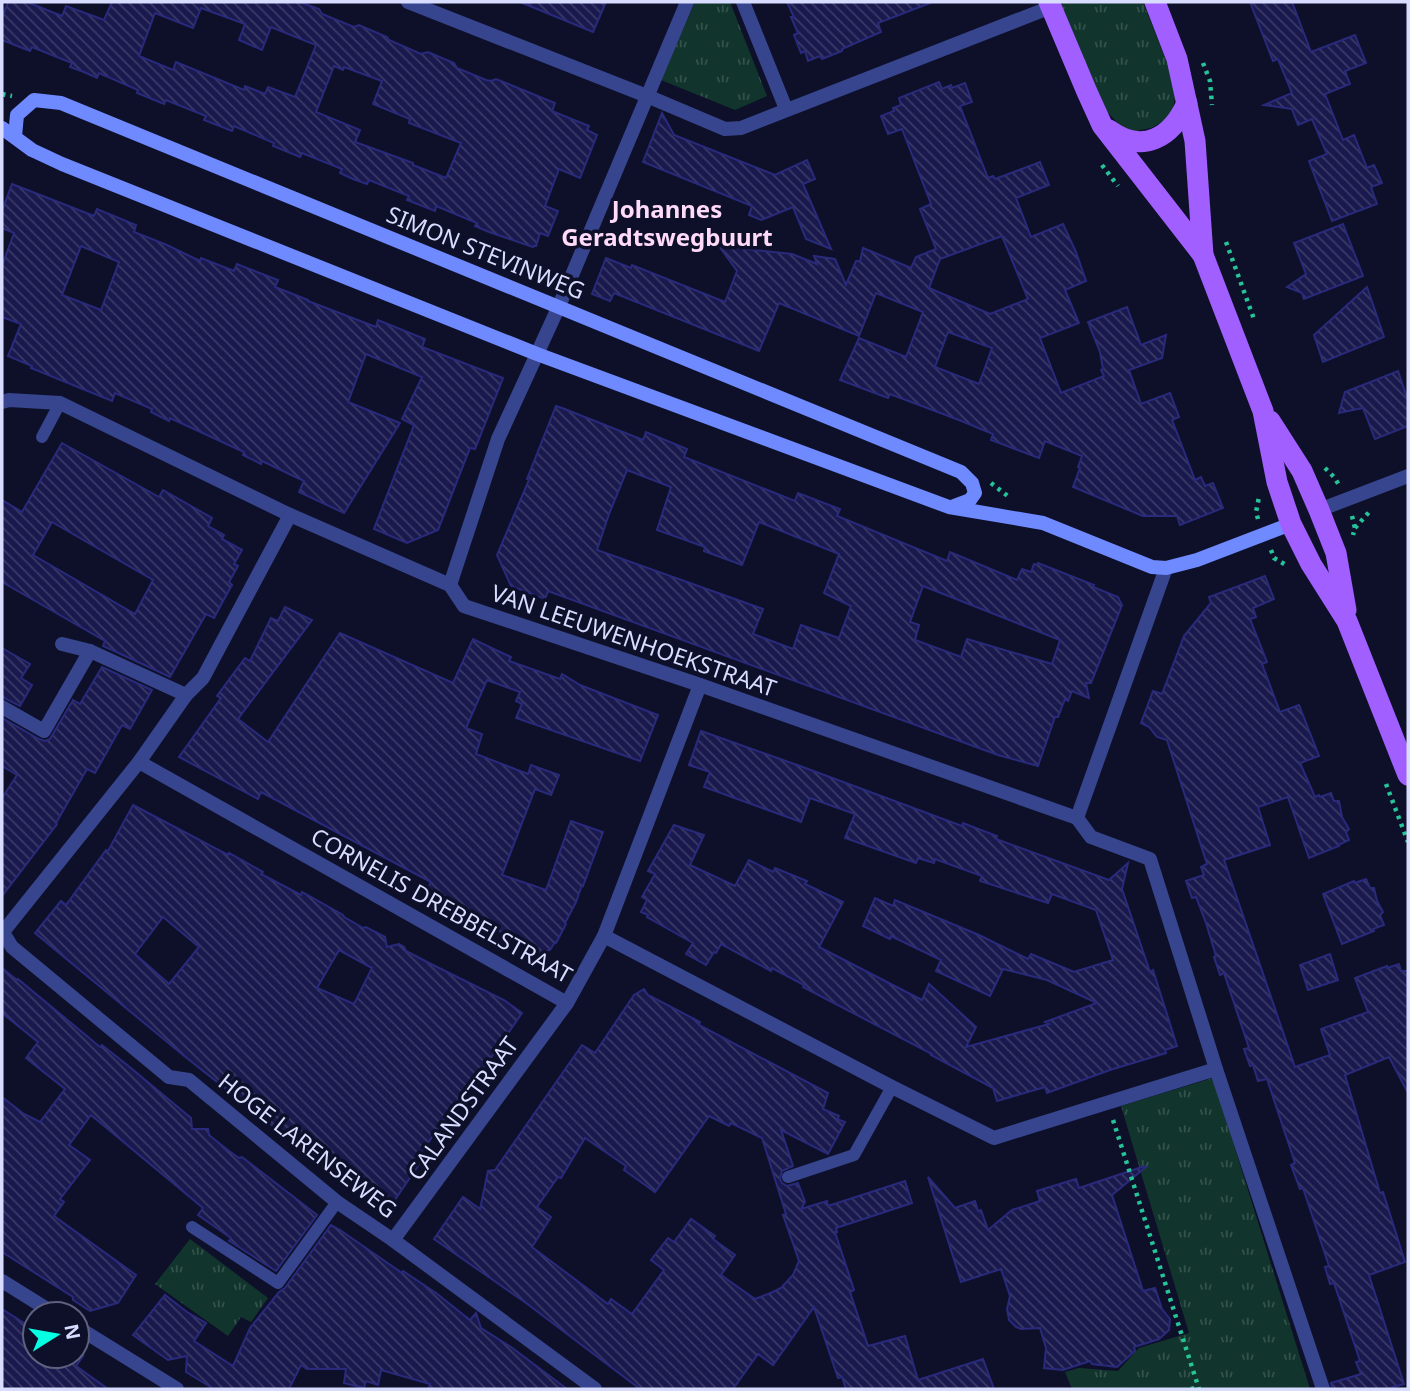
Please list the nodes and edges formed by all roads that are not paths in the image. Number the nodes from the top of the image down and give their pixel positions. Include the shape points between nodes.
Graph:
1 (408, 2) edge
2 (687, 2) edge
3 (743, 2) edge
4 (1155, 2) edge
5 (1050, 4) edge
6 (647, 96) junction
7 (1187, 103) junction
8 (786, 109) junction
9 (1102, 125) junction
10 (2, 128) edge
11 (15, 136) junction
12 (1203, 255) junction
13 (559, 306) junction
14 (537, 354) junction
15 (2, 402) edge
16 (60, 403) junction
17 (1263, 411) junction
18 (42, 437) dead end
19 (1408, 476) edge
20 (949, 507) junction
21 (1319, 510) junction
22 (290, 515) junction
23 (1291, 524) junction
24 (1166, 568) junction
25 (450, 585) junction
26 (1348, 621) junction
27 (62, 644) dead end
28 (90, 651) junction
29 (700, 685) junction
30 (186, 695) junction
31 (2, 707) edge
32 (139, 762) junction
33 (1408, 775) edge
34 (1077, 818) junction
35 (2, 932) edge
36 (604, 936) junction
37 (567, 1003) junction
38 (1216, 1069) junction
39 (892, 1087) junction
40 (788, 1177) dead end
41 (337, 1202) junction
42 (192, 1227) dead end
43 (393, 1240) junction
44 (2, 1281) edge
45 (33, 1300) edge
46 (91, 1336) edge
47 (177, 1389) edge
48 (595, 1389) edge
49 (1323, 1389) edge

1 - 6 street
2 - 6 street
3 - 8 street
4 - 7 main road via 1177,59
5 - 8 street
5 - 9 main road
6 - 8 street via 725,129 741,128
6 - 13 street
7 - 9 main road via 1171,129 1154,139 1135,143
7 - 12 main road via 1195,141
9 - 12 main road
10 - 11 street
11 - 13 street, SIMON STEVINWEG via 17,115 34,100 61,103
11 - 14 street via 62,164
12 - 17 main road
13 - 14 street
13 - 20 street, SIMON STEVINWEG via 961,472 975,493 964,504
14 - 20 street
14 - 25 street via 498,439
15 - 16 street, VAN LEEUWENHOEKSTRAAT
16 - 18 lane
16 - 22 street, VAN LEEUWENHOEKSTRAAT
17 - 21 main road via 1302,471
17 - 23 main road
19 - 21 street
20 - 24 street via 1043,523
21 - 26 main road via 1336,553
22 - 25 street, VAN LEEUWENHOEKSTRAAT
22 - 30 street via 203,678
23 - 24 street
23 - 26 main road
24 - 34 street
25 - 29 street, VAN LEEUWENHOEKSTRAAT via 464,606
26 - 33 main road
27 - 28 street
28 - 30 street
28 - 31 street via 44,731
29 - 34 street, VAN LEEUWENHOEKSTRAAT
29 - 36 street
30 - 32 street
32 - 35 street
32 - 37 street, CORNELIS DREBBELSTRAAT
34 - 38 street via 1091,837 1150,859
35 - 41 street, HOGE LARENSEWEG via 12,947 169,1077 189,1080
36 - 37 street, CORNELIS DREBBELSTRAAT
36 - 39 street
37 - 43 street, CALANDSTRAAT
38 - 39 street via 994,1138
38 - 49 street
39 - 40 lane via 854,1155
41 - 42 lane via 278,1283
41 - 43 street, HOGE LARENSEWEG
43 - 48 street, HOGE LARENSEWEG
44 - 45 street
46 - 47 street

